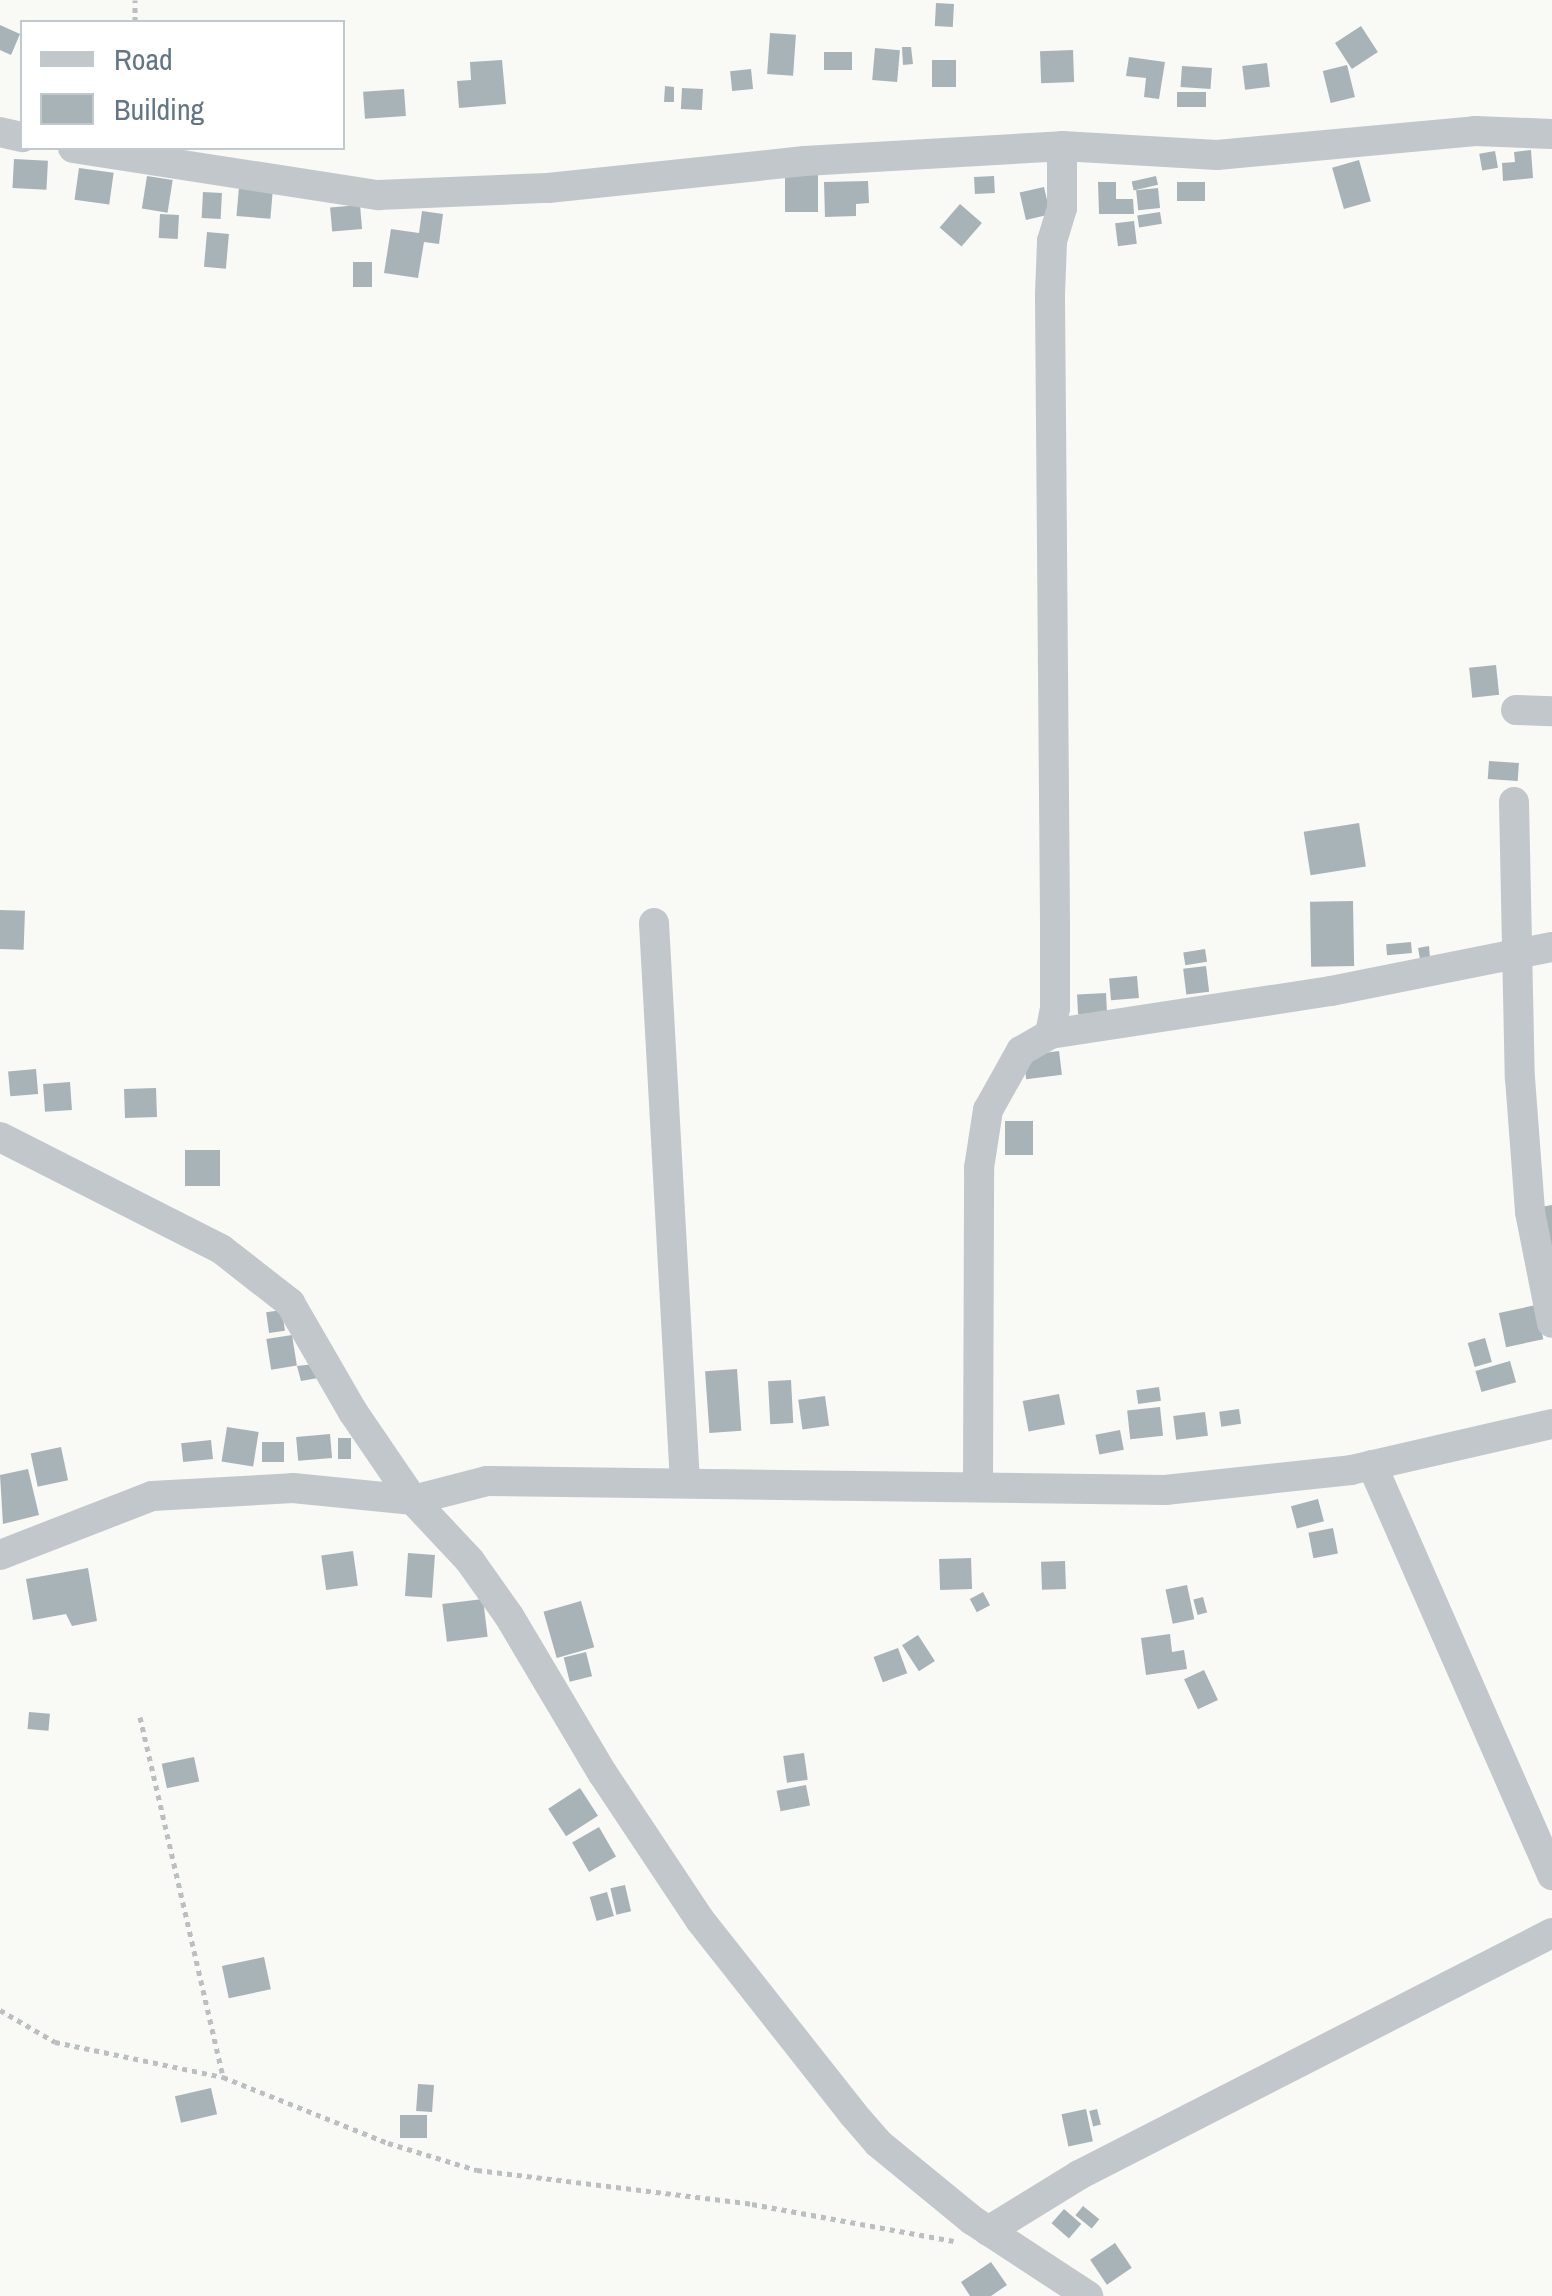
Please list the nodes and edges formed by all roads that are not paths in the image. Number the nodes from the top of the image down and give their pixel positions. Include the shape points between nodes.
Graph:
1 (1552, 134) edge
2 (1062, 146) junction
3 (86, 150) edge
4 (1516, 710) dead end
5 (1552, 711) edge
6 (1514, 802) dead end
7 (654, 923) dead end
8 (1552, 947) edge
9 (1516, 951) junction
10 (1050, 1034) junction
11 (1537, 1109) edge
12 (0, 1136) edge
13 (1552, 1323) edge
14 (1552, 1424) edge
15 (1372, 1465) junction
16 (685, 1483) junction
17 (978, 1486) junction
18 (413, 1500) junction
19 (0, 1555) edge
20 (1552, 1875) edge
21 (1552, 1934) edge
22 (988, 2231) junction
23 (1087, 2296) edge

1 - 2 street via 1475,132 1217,155
2 - 3 street via 548,188 378,195
2 - 10 street via 1062,208 1052,241 1050,294
4 - 5 street
6 - 9 street
7 - 16 street
8 - 9 street
9 - 10 street via 1330,992
9 - 11 street
10 - 17 street via 1021,1052 988,1110 979,1168
11 - 13 street via 1530,1212
12 - 18 street via 220,1249 290,1303
14 - 15 street
15 - 17 street via 1165,1490
15 - 20 street
16 - 17 street
16 - 18 street via 488,1481
18 - 19 street via 293,1488 152,1496
18 - 22 street via 509,1616 603,1774 724,1950 878,2143
21 - 22 street via 1078,2175
22 - 23 street

